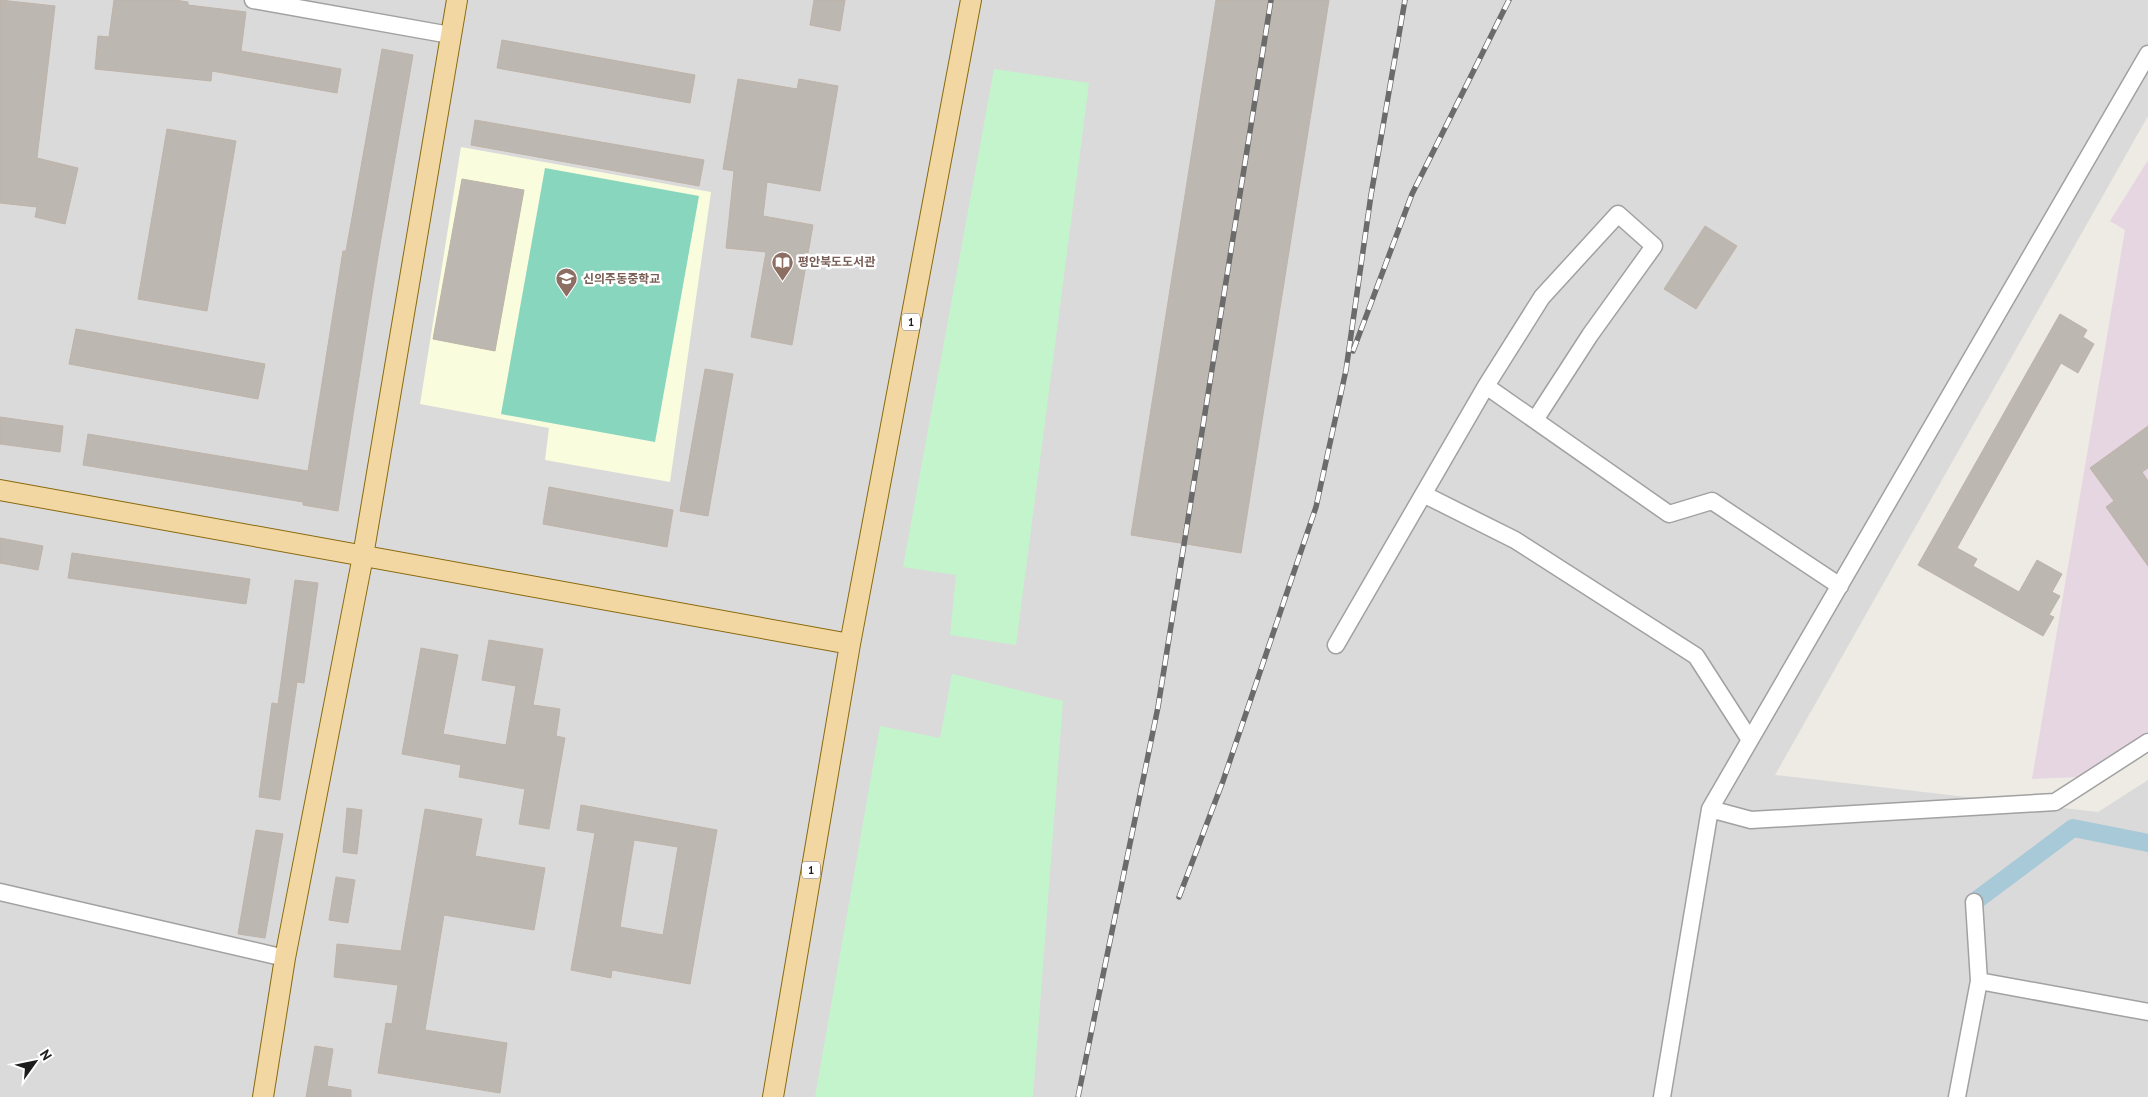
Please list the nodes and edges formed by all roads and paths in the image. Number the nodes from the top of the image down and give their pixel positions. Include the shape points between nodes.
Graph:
1 (253, 0) edge
2 (456, 0) edge
3 (971, 0) edge
4 (450, 35) junction
5 (2148, 54) edge
6 (1486, 386) junction
7 (1535, 420) junction
8 (0, 490) edge
9 (1425, 495) junction
10 (363, 556) junction
11 (1840, 586) junction
12 (850, 644) junction
13 (1336, 645) dead end
14 (1750, 740) junction
15 (2148, 742) edge
16 (1710, 810) junction
17 (0, 892) edge
18 (1974, 902) dead end
19 (285, 958) junction
20 (1979, 981) junction
21 (2148, 1012) edge
22 (263, 1097) edge
23 (772, 1097) edge
24 (1662, 1097) edge
25 (1957, 1097) edge

1 - 4 street
2 - 4 main road
3 - 12 main road, 1
4 - 10 main road
5 - 11 street
6 - 7 street
6 - 7 street via 1542,297 1618,214 1654,246 1590,335
6 - 9 street
7 - 11 street via 1669,514 1712,501
8 - 10 main road
9 - 13 street
9 - 14 street via 1515,540 1696,656
10 - 12 main road
10 - 19 main road
11 - 14 street
12 - 23 main road, 1
14 - 16 street
15 - 16 street via 2055,802 1752,820
16 - 24 street
17 - 19 street
18 - 20 street
19 - 22 main road
20 - 21 street
20 - 25 street

